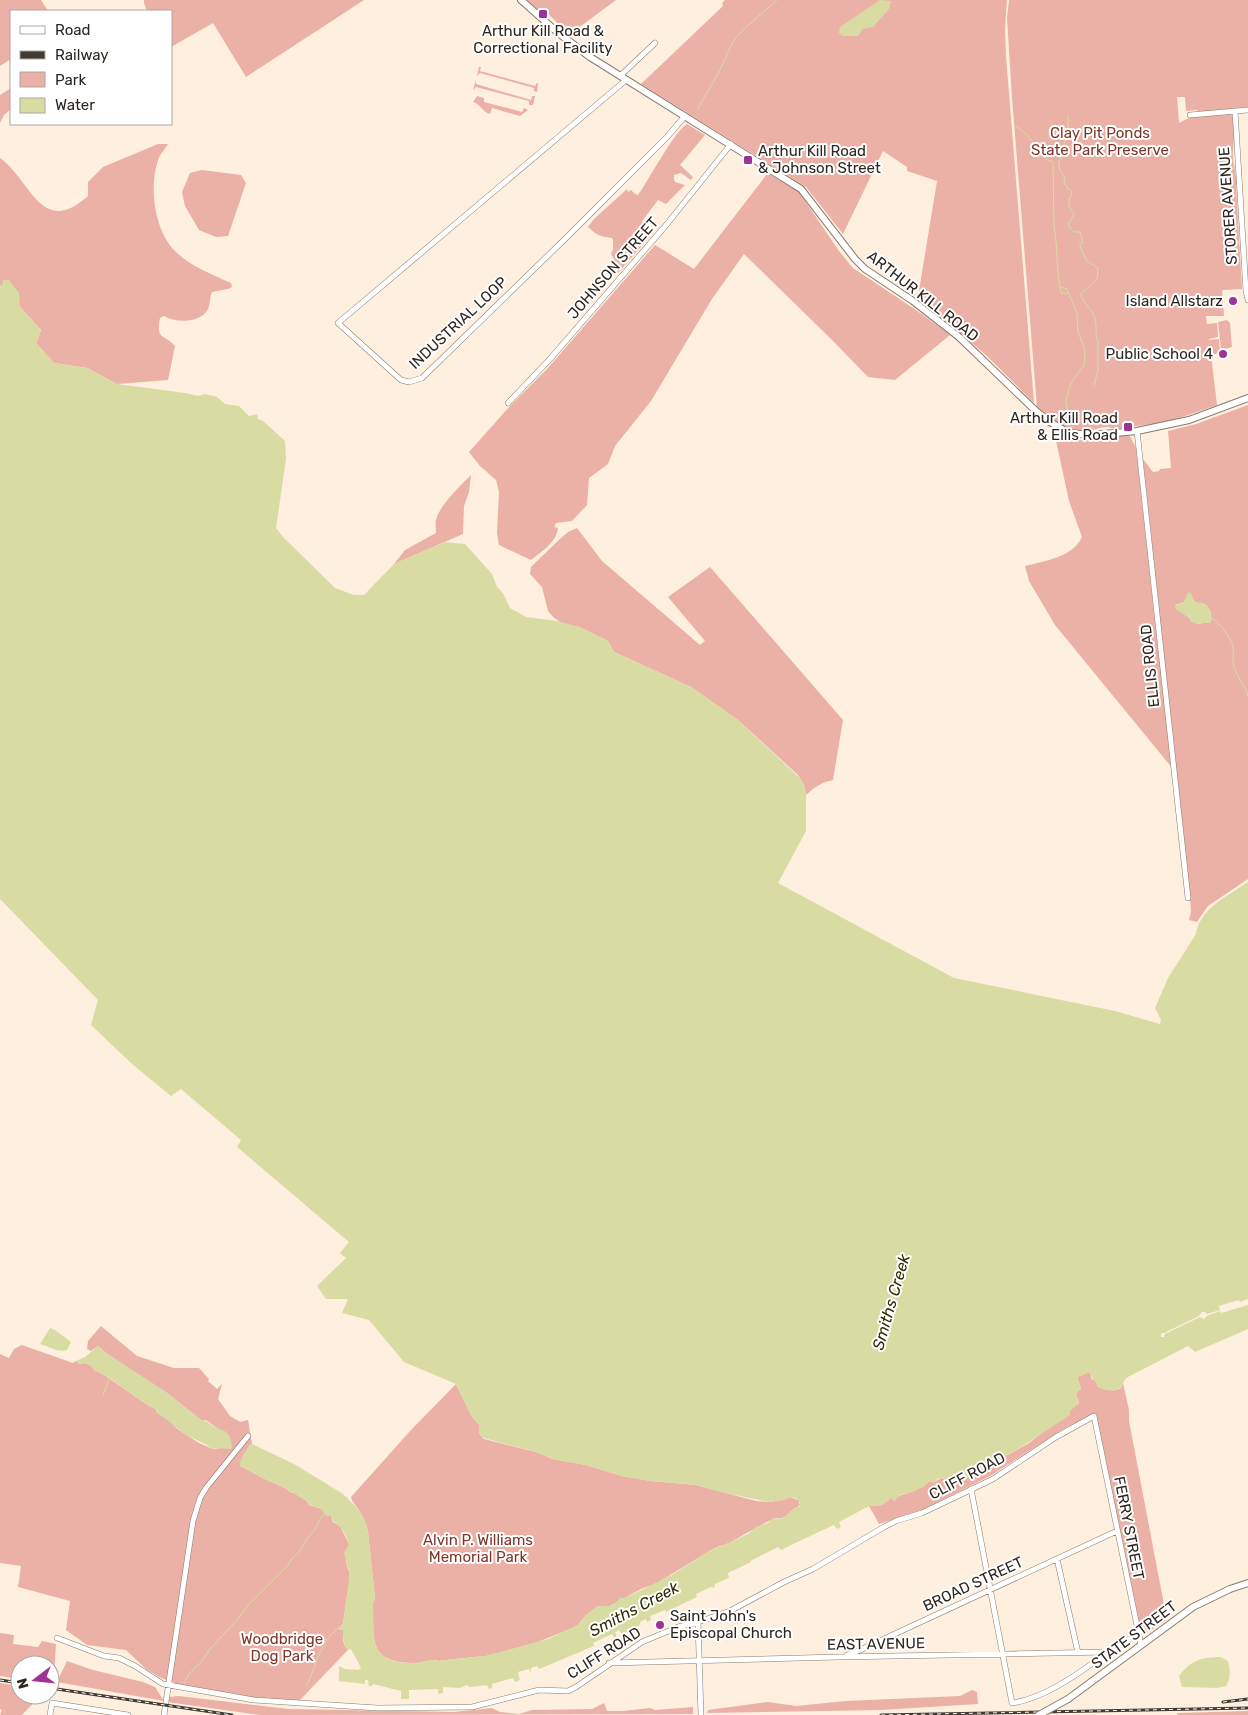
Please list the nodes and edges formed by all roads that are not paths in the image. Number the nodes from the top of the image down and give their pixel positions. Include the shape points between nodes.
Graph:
1 (522, 0) edge
2 (654, 44) dead end
3 (620, 76) junction
4 (626, 80) junction
5 (1248, 110) edge
6 (1235, 111) junction
7 (1190, 115) dead end
8 (685, 116) junction
9 (731, 144) junction
10 (1248, 300) edge
11 (1248, 398) edge
12 (508, 403) dead end
13 (1137, 430) junction
14 (1188, 898) dead end
15 (1094, 1416) joint
16 (248, 1436) dead end
17 (972, 1490) junction
18 (1117, 1531) junction
19 (1057, 1559) junction
20 (1248, 1583) edge
21 (991, 1590) junction
22 (698, 1622) junction
23 (1138, 1634) junction
24 (57, 1638) dead end
25 (1141, 1645) junction
26 (1107, 1652) junction
27 (1078, 1653) junction
28 (1003, 1655) junction
29 (838, 1657) junction
30 (700, 1660) junction
31 (609, 1663) junction
32 (168, 1686) junction
33 (50, 1715) edge
34 (128, 1715) edge
35 (164, 1715) edge
36 (701, 1715) edge
37 (1039, 1715) edge

1 - 3 street, ARTHUR KILL ROAD via 573,45
2 - 3 street
3 - 4 street, ARTHUR KILL ROAD
4 - 8 street, ARTHUR KILL ROAD
4 - 8 street, INDUSTRIAL LOOP via 338,323 401,380 409,382 422,378
5 - 6 street
6 - 7 street
6 - 10 street, STORER AVENUE
8 - 9 street, ARTHUR KILL ROAD
9 - 12 street, JOHNSON STREET via 672,219
9 - 13 street, ARTHUR KILL ROAD via 801,189 865,269 959,337 1050,422 1080,435
11 - 13 street, ARTHUR KILL ROAD via 1189,420
13 - 14 street, ELLIS ROAD
15 - 17 street, CLIFF ROAD
15 - 18 street, FERRY STREET
16 - 32 street via 200,1498 193,1521
17 - 21 street
17 - 22 street, CLIFF ROAD via 922,1514 896,1521 813,1569 730,1611
18 - 19 street, BROAD STREET
18 - 23 street, FERRY STREET
19 - 21 street, BROAD STREET
19 - 27 street
20 - 25 street, STATE STREET via 1193,1606
21 - 28 street
21 - 29 street, BROAD STREET via 858,1651
22 - 30 street
22 - 31 street, CLIFF ROAD via 657,1635
23 - 25 street, FERRY STREET
23 - 26 street, EAST AVENUE
24 - 32 street, CLIFF ROAD via 104,1656 119,1658
25 - 37 street, STATE STREET, bridge via 1068,1699
26 - 27 street, EAST AVENUE
26 - 28 street via 1059,1685 1012,1703
27 - 28 street, EAST AVENUE
28 - 29 street, EAST AVENUE
29 - 30 street, EAST AVENUE
30 - 31 street, EAST AVENUE
30 - 36 street
31 - 32 street, CLIFF ROAD via 568,1690 539,1690 472,1707 377,1708 254,1700
32 - 35 street
33 - 34 street via 52,1703

